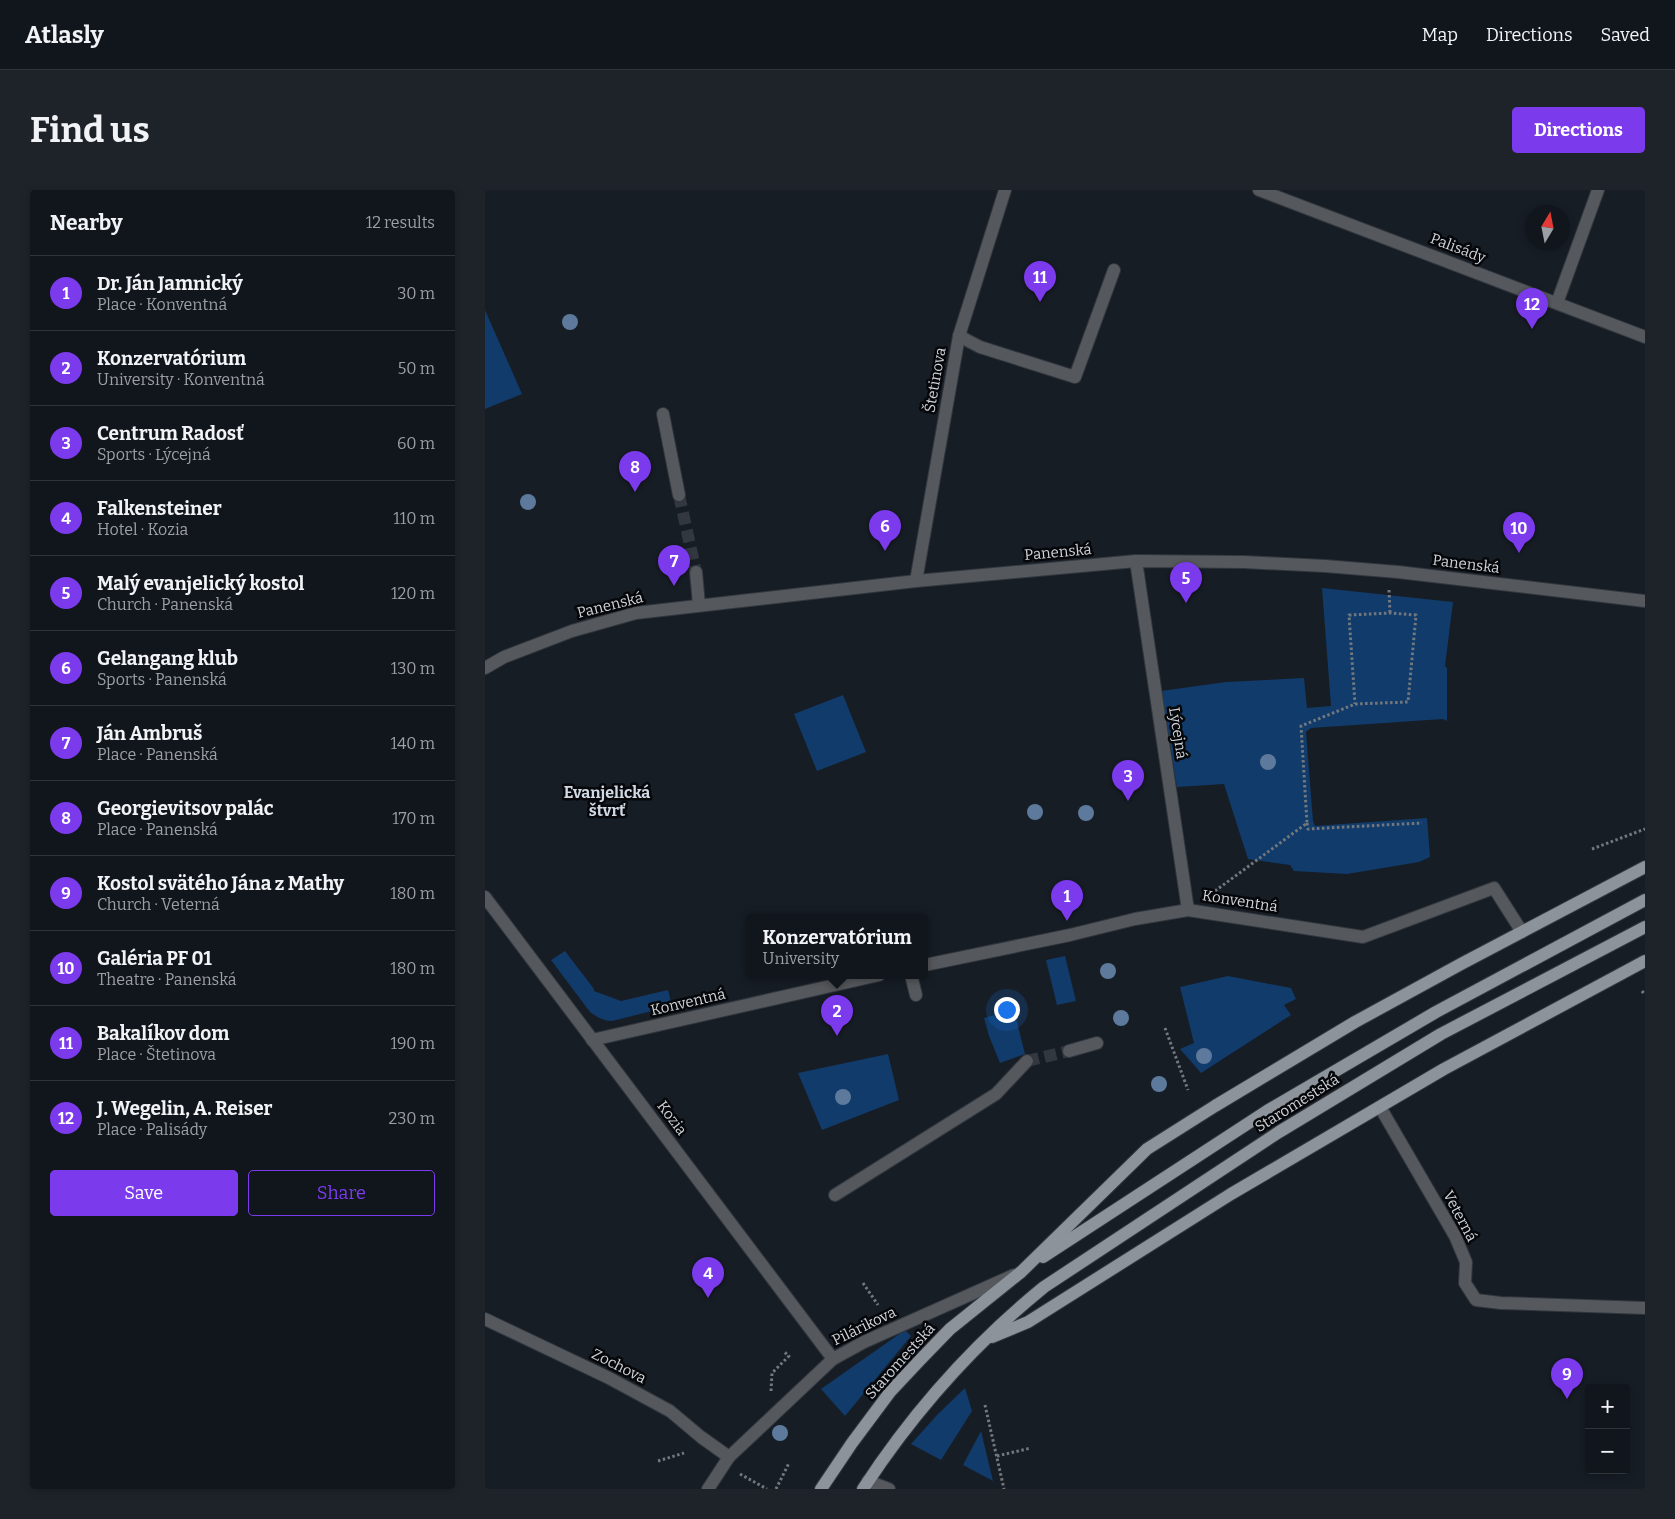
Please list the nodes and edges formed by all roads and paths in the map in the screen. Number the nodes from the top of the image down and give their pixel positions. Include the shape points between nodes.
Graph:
1 (1005, 190) edge
2 (1259, 190) edge
3 (1598, 190) edge
4 (1114, 270) dead end
5 (1557, 303) junction
6 (959, 336) junction
7 (1645, 337) edge
8 (663, 414) dead end
9 (679, 495) tunnel mouth
10 (1136, 561) junction
11 (696, 572) tunnel mouth
12 (916, 581) junction
13 (1389, 590) dead end
14 (1645, 601) edge
15 (699, 605) junction
16 (1390, 613) junction
17 (485, 668) edge
18 (1355, 704) junction
19 (1422, 823) dead end
20 (1307, 824) junction
21 (1645, 829) edge
22 (1593, 849) dead end
23 (1645, 867) edge
24 (485, 897) edge
25 (1645, 900) edge
26 (1188, 910) junction
27 (1645, 927) edge
28 (1522, 932) junction
29 (1645, 961) edge
30 (928, 964) edge
31 (861, 979) edge
32 (912, 979) edge
33 (1642, 991) dead end
34 (916, 995) dead end
35 (1645, 995) edge
36 (1165, 1028) dead end
37 (592, 1040) junction
38 (1097, 1043) dead end
39 (1069, 1051) tunnel mouth
40 (1027, 1061) tunnel mouth
41 (1188, 1090) dead end
42 (1379, 1107) junction
43 (835, 1195) dead end
44 (1021, 1272) junction
45 (863, 1283) dead end
46 (878, 1305) dead end
47 (1645, 1308) edge
48 (485, 1319) edge
49 (987, 1338) junction
50 (783, 1351) dead end
51 (833, 1359) junction
52 (771, 1393) dead end
53 (985, 1405) dead end
54 (1031, 1448) dead end
55 (683, 1453) dead end
56 (997, 1456) junction
57 (729, 1457) junction
58 (658, 1461) dead end
59 (789, 1463) dead end
60 (740, 1474) dead end
61 (865, 1485) edge
62 (708, 1489) edge
63 (767, 1489) edge
64 (776, 1489) edge
65 (821, 1489) edge
66 (889, 1489) edge
67 (1004, 1489) edge

1 - 6 street, Štetinova
2 - 5 street, Palisády
3 - 5 street
4 - 6 street via 1075,377 980,347
5 - 7 street, Palisády
6 - 12 street, Štetinova
8 - 9 street
10 - 12 street, Panenská
10 - 14 street, Panenská via 1325,566
10 - 26 street, Lýcejná
11 - 15 street
12 - 15 street, Panenská
13 - 16 path
15 - 17 street, Panenská via 636,613 572,631 504,657
16 - 18 path via 1349,615
16 - 18 path via 1416,615 1409,702
18 - 20 path via 1301,726
19 - 20 path via 1308,829
20 - 26 path
21 - 22 path
23 - 28 main road, Staromestská
24 - 37 street, Kozia
25 - 44 main road, Staromestská via 1436,1012 1267,1112
26 - 28 street, Konventná via 1363,937 1494,888
26 - 30 street, Konventná
27 - 49 main road, Staromestská via 1441,1034 1279,1132 1044,1287
28 - 44 main road, Staromestská via 1355,1022 1147,1149
29 - 42 main road, Staromestská
31 - 37 street, Konventná
32 - 34 street
33 - 35 path
36 - 41 path
37 - 51 street, Kozia
38 - 39 street
40 - 43 street via 996,1094
42 - 47 street, Veterná via 1455,1236 1466,1262 1465,1283 1476,1300
42 - 49 main road, Staromestská via 1231,1194 1029,1322
44 - 51 street, Pilárikova
44 - 65 main road, Staromestská via 950,1329 890,1392
45 - 46 path
48 - 57 street, Zochova via 670,1411
49 - 61 main road, Staromestská via 929,1400
50 - 52 path via 789,1356 772,1373
51 - 57 street, Pilárikova
53 - 56 path
54 - 56 path
55 - 58 path
56 - 67 path
57 - 62 street, Pilárikova
59 - 64 path
60 - 63 path
61 - 66 street

